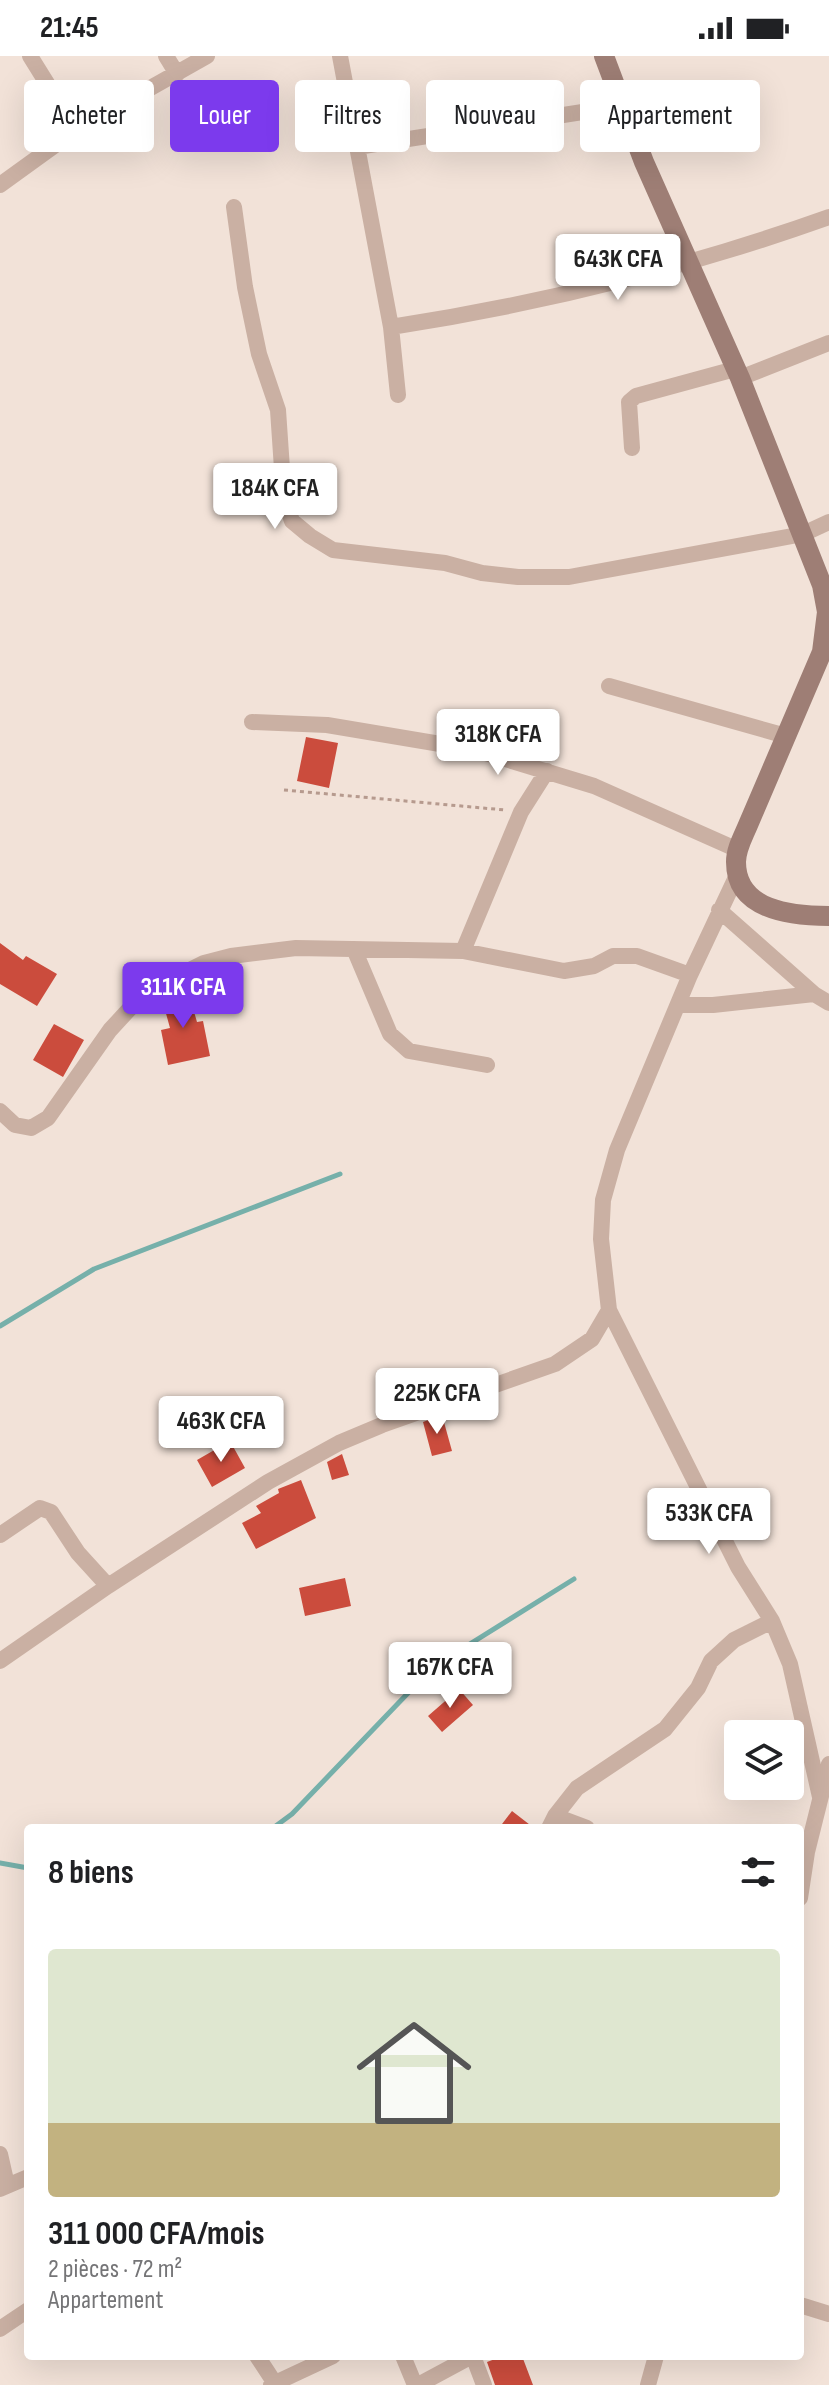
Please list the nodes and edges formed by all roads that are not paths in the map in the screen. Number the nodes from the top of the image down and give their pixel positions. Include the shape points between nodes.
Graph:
1 (30, 56) edge
2 (166, 56) edge
3 (207, 56) edge
4 (340, 56) edge
5 (604, 56) edge
6 (177, 74) junction
7 (45, 80) edge
8 (344, 80) edge
9 (612, 80) edge
10 (154, 87) edge
11 (580, 112) edge
12 (410, 139) edge
13 (46, 152) edge
14 (358, 152) edge
15 (641, 152) edge
16 (0, 185) edge
17 (234, 207) dead end
18 (829, 217) edge
19 (690, 263) junction
20 (391, 327) junction
21 (829, 343) edge
22 (737, 374) junction
23 (398, 395) dead end
24 (632, 448) dead end
25 (829, 522) edge
26 (803, 534) junction
27 (828, 632) edge
28 (609, 686) dead end
29 (252, 722) dead end
30 (786, 736) junction
31 (547, 771) junction
32 (738, 850) junction
33 (738, 873) junction
34 (719, 910) junction
35 (829, 916) edge
36 (354, 949) junction
37 (463, 951) junction
38 (690, 975) junction
39 (822, 998) edge
40 (679, 1005) junction
41 (487, 1065) dead end
42 (0, 1111) edge
43 (609, 1310) junction
44 (0, 1535) edge
45 (108, 1586) junction
46 (772, 1621) junction
47 (0, 1661) edge
48 (829, 1764) edge
49 (820, 1797) junction
50 (552, 1822) edge
51 (804, 1852) edge
52 (0, 2154) edge
53 (24, 2179) edge
54 (3, 2187) edge
55 (804, 2306) edge
56 (24, 2313) edge
57 (829, 2314) edge
58 (0, 2329) edge
59 (259, 2360) edge
60 (325, 2360) edge
61 (405, 2360) edge
62 (464, 2360) edge
63 (474, 2360) edge
64 (655, 2360) edge
65 (274, 2384) edge
66 (417, 2385) edge
67 (484, 2385) edge
68 (648, 2385) edge

1 - 7 street
2 - 6 street
3 - 6 street
4 - 8 street
5 - 9 street
6 - 10 street
11 - 12 street
13 - 16 street
14 - 20 street
15 - 19 street
17 - 26 street via 259,354 278,410 284,498 292,521 333,550 445,563 482,573 569,577
18 - 19 street
19 - 20 street via 553,298
19 - 22 street
20 - 23 street
21 - 22 street
22 - 24 street via 636,396 627,411
22 - 26 street
25 - 26 street
26 - 27 street via 822,585
27 - 30 street
28 - 30 street
29 - 31 street via 327,725 407,737
30 - 32 street
31 - 32 street via 594,786
31 - 37 street via 521,812
32 - 33 street
33 - 34 street
33 - 35 street via 743,887 766,909
34 - 38 street
34 - 39 street
36 - 37 street
36 - 41 street via 390,1034 409,1051
36 - 42 street via 296,948 204,963 134,1004 48,1118 31,1128 15,1125
37 - 38 street via 564,971 594,966 613,956 637,956
38 - 40 street
39 - 40 street
40 - 43 street via 617,1150 603,1200 601,1239
43 - 45 street via 592,1339 555,1364 339,1443 268,1482
43 - 46 street via 731,1554
44 - 45 street via 40,1508 51,1512
45 - 47 street
46 - 49 street via 790,1664
46 - 50 street via 734,1640 711,1661 698,1688 665,1729 577,1788
48 - 49 street
49 - 51 street
52 - 54 street
53 - 54 street
55 - 57 street
56 - 58 street
59 - 65 street
60 - 65 street
61 - 66 street
62 - 66 street
63 - 67 street
64 - 68 street

